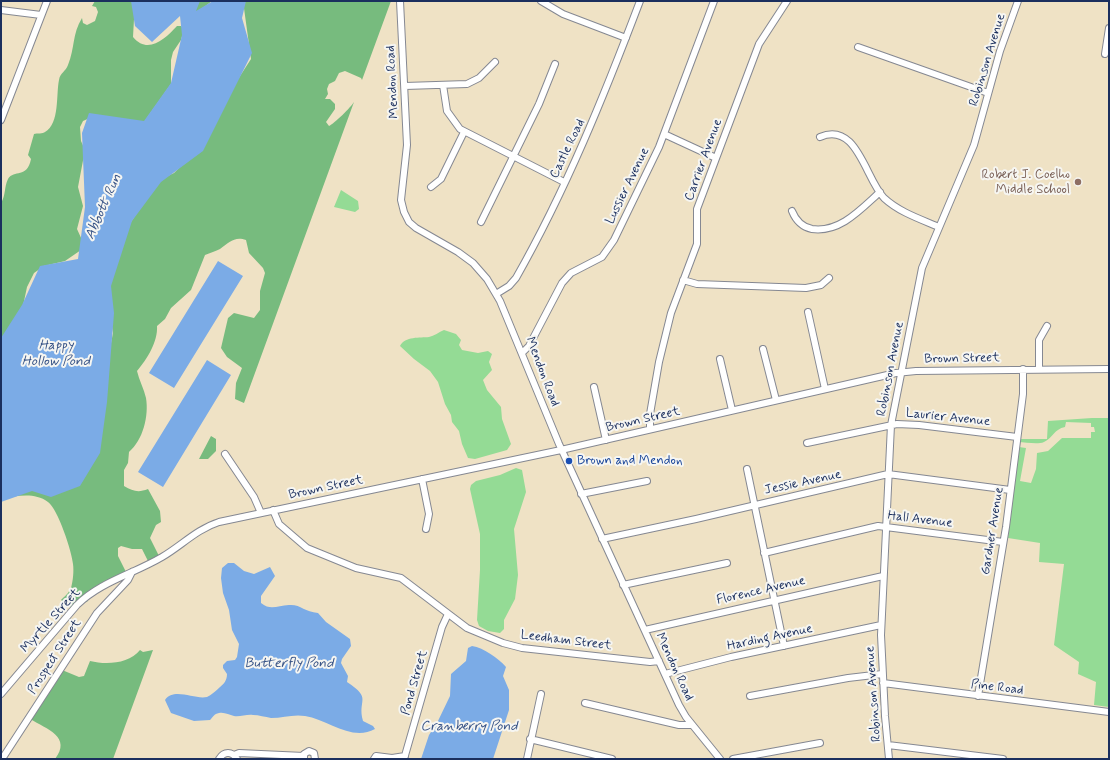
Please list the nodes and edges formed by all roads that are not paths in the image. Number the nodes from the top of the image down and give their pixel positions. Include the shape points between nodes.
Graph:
1 (47, 1) edge
2 (400, 1) edge
3 (541, 1) edge
4 (640, 1) edge
5 (714, 1) edge
6 (787, 1) edge
7 (1018, 1) edge
8 (1, 10) edge
9 (41, 15) junction
10 (1109, 28) edge
11 (626, 38) junction
12 (858, 47) dead end
13 (1105, 54) dead end
14 (495, 62) dead end
15 (555, 64) dead end
16 (444, 85) junction
17 (405, 86) junction
18 (988, 93) junction
19 (1, 120) edge
20 (464, 132) junction
21 (664, 134) junction
22 (820, 137) dead end
23 (514, 157) junction
24 (716, 158) junction
25 (564, 182) junction
26 (431, 187) dead end
27 (880, 192) junction
28 (792, 211) dead end
29 (481, 222) dead end
30 (938, 227) junction
31 (829, 278) dead end
32 (683, 280) junction
33 (496, 294) junction
34 (808, 312) dead end
35 (1046, 326) dead end
36 (763, 349) dead end
37 (522, 353) junction
38 (720, 359) dead end
39 (1023, 369) junction
40 (1039, 369) junction
41 (1109, 369) edge
42 (902, 372) junction
43 (594, 387) dead end
44 (825, 389) junction
45 (776, 400) junction
46 (732, 410) junction
47 (891, 425) junction
48 (650, 429) junction
49 (1017, 437) junction
50 (606, 440) junction
51 (807, 443) dead end
52 (561, 450) junction
53 (225, 454) dead end
54 (747, 469) dead end
55 (888, 474) junction
56 (422, 479) junction
57 (646, 480) dead end
58 (1010, 490) junction
59 (581, 494) junction
60 (753, 505) junction
61 (273, 510) junction
62 (261, 513) junction
63 (885, 526) junction
64 (426, 529) dead end
65 (189, 539) joint
66 (602, 540) junction
67 (1003, 542) junction
68 (764, 553) junction
69 (727, 563) dead end
70 (132, 572) junction
71 (884, 576) junction
72 (623, 585) junction
73 (775, 600) junction
74 (448, 614) junction
75 (881, 625) junction
76 (645, 630) junction
77 (784, 646) junction
78 (659, 661) junction
79 (665, 674) junction
80 (882, 674) junction
81 (883, 683) junction
82 (1, 694) edge
83 (541, 694) dead end
84 (750, 696) dead end
85 (978, 696) junction
86 (585, 703) dead end
87 (1109, 712) edge
88 (692, 725) junction
89 (530, 739) junction
90 (820, 743) dead end
91 (888, 745) junction
92 (1, 746) edge
93 (7, 750) junction
94 (235, 757) edge
95 (591, 757) edge
96 (304, 758) edge
97 (405, 758) edge
98 (990, 758) edge
99 (2, 759) edge
100 (219, 759) edge
101 (316, 759) edge
102 (372, 759) edge
103 (527, 759) edge
104 (612, 759) edge
105 (720, 759) edge
106 (734, 759) edge
107 (889, 759) edge
108 (1003, 759) edge

1 - 9 street
2 - 17 street, Mendon Road
3 - 11 street via 563,14
4 - 11 street, Castle Road
5 - 21 street, Lussier Avenue
6 - 24 street, Carrier Avenue via 760,44
7 - 18 street, Robinson Avenue
8 - 9 street
9 - 19 street
10 - 13 street
11 - 25 street, Castle Road via 594,121
12 - 18 street
14 - 16 street via 472,83
15 - 23 street
16 - 17 street
16 - 20 street via 447,111
17 - 33 street, Mendon Road via 407,154 401,200 406,217 416,228 473,263
18 - 30 street, Robinson Avenue via 974,145
20 - 23 street
20 - 26 street via 441,179
21 - 24 street
21 - 37 street, Lussier Avenue via 610,247 602,257 571,273 562,283 530,346
22 - 27 street via 836,134 852,143
23 - 25 street
23 - 29 street
24 - 32 street, Carrier Avenue via 697,209 697,244
25 - 33 street, Castle Road via 516,278
27 - 28 street via 849,219 832,228 806,227 798,222
27 - 30 street via 899,209
30 - 42 street, Robinson Avenue via 920,277
31 - 32 street via 821,285 806,288 697,284
32 - 48 street, Carrier Avenue via 673,305 659,362 649,419
33 - 37 street, Mendon Road
34 - 44 street
35 - 40 street via 1039,340
36 - 45 street
37 - 52 street, Mendon Road
38 - 46 street
39 - 40 street, Brown Street
39 - 42 street, Brown Street
39 - 49 street, Gardner Avenue via 1023,394
40 - 41 street, Brown Street
42 - 44 street, Brown Street
42 - 47 street, Robinson Avenue
43 - 50 street
44 - 45 street, Brown Street
45 - 46 street, Brown Street
46 - 48 street, Brown Street
47 - 49 street, Laurier Avenue via 919,425
47 - 51 street, Laurier Avenue
47 - 55 street, Robinson Avenue
48 - 50 street, Brown Street
49 - 58 street, Gardner Avenue
50 - 52 street, Brown Street
52 - 56 street, Brown Street
52 - 59 street, Mendon Road
53 - 62 street via 254,497
54 - 60 street
55 - 58 street, Jessie Avenue
55 - 60 street, Jessie Avenue
55 - 63 street, Robinson Avenue
56 - 61 street, Brown Street
56 - 64 street via 428,514
57 - 59 street
58 - 67 street, Gardner Avenue
59 - 66 street, Mendon Road
60 - 66 street, Jessie Avenue
60 - 68 street
61 - 62 street, Brown Street
61 - 74 street, Leedham Street via 279,524 307,548 356,568 401,578
62 - 65 street, Brown Street via 214,524
63 - 67 street, Hall Avenue
63 - 68 street, Hall Avenue
63 - 71 street, Robinson Avenue
65 - 70 street, Myrtle Street via 162,557
66 - 72 street, Mendon Road
67 - 85 street, Gardner Avenue
68 - 73 street
69 - 72 street
70 - 82 street, Myrtle Street via 101,586 82,600
70 - 93 street, Prospect Street via 128,580 97,613
71 - 73 street, Florence Avenue
71 - 75 street, Robinson Avenue
72 - 76 street, Mendon Road
73 - 76 street, Florence Avenue
73 - 77 street
74 - 78 street, Leedham Street via 471,630 522,648
74 - 97 street, Pond Street
75 - 77 street, Harding Avenue
75 - 80 street, Robinson Avenue
76 - 78 street, Mendon Road
77 - 79 street, Harding Avenue
78 - 79 street, Mendon Road
79 - 88 street, Mendon Road via 679,705
80 - 81 street, Robinson Avenue
80 - 84 street
81 - 85 street, Pine Road
81 - 91 street, Robinson Avenue
83 - 89 street
85 - 87 street, Pine Road
86 - 88 street via 679,725
88 - 105 street, Mendon Road
89 - 95 street
89 - 103 street
90 - 106 street
91 - 98 street
91 - 107 street, Robinson Avenue
92 - 93 street
93 - 99 street, Prospect Street
94 - 96 street via 239,753
94 - 100 street via 224,754
95 - 104 street
96 - 101 street via 307,752 311,751
97 - 102 street via 376,756
98 - 108 street

